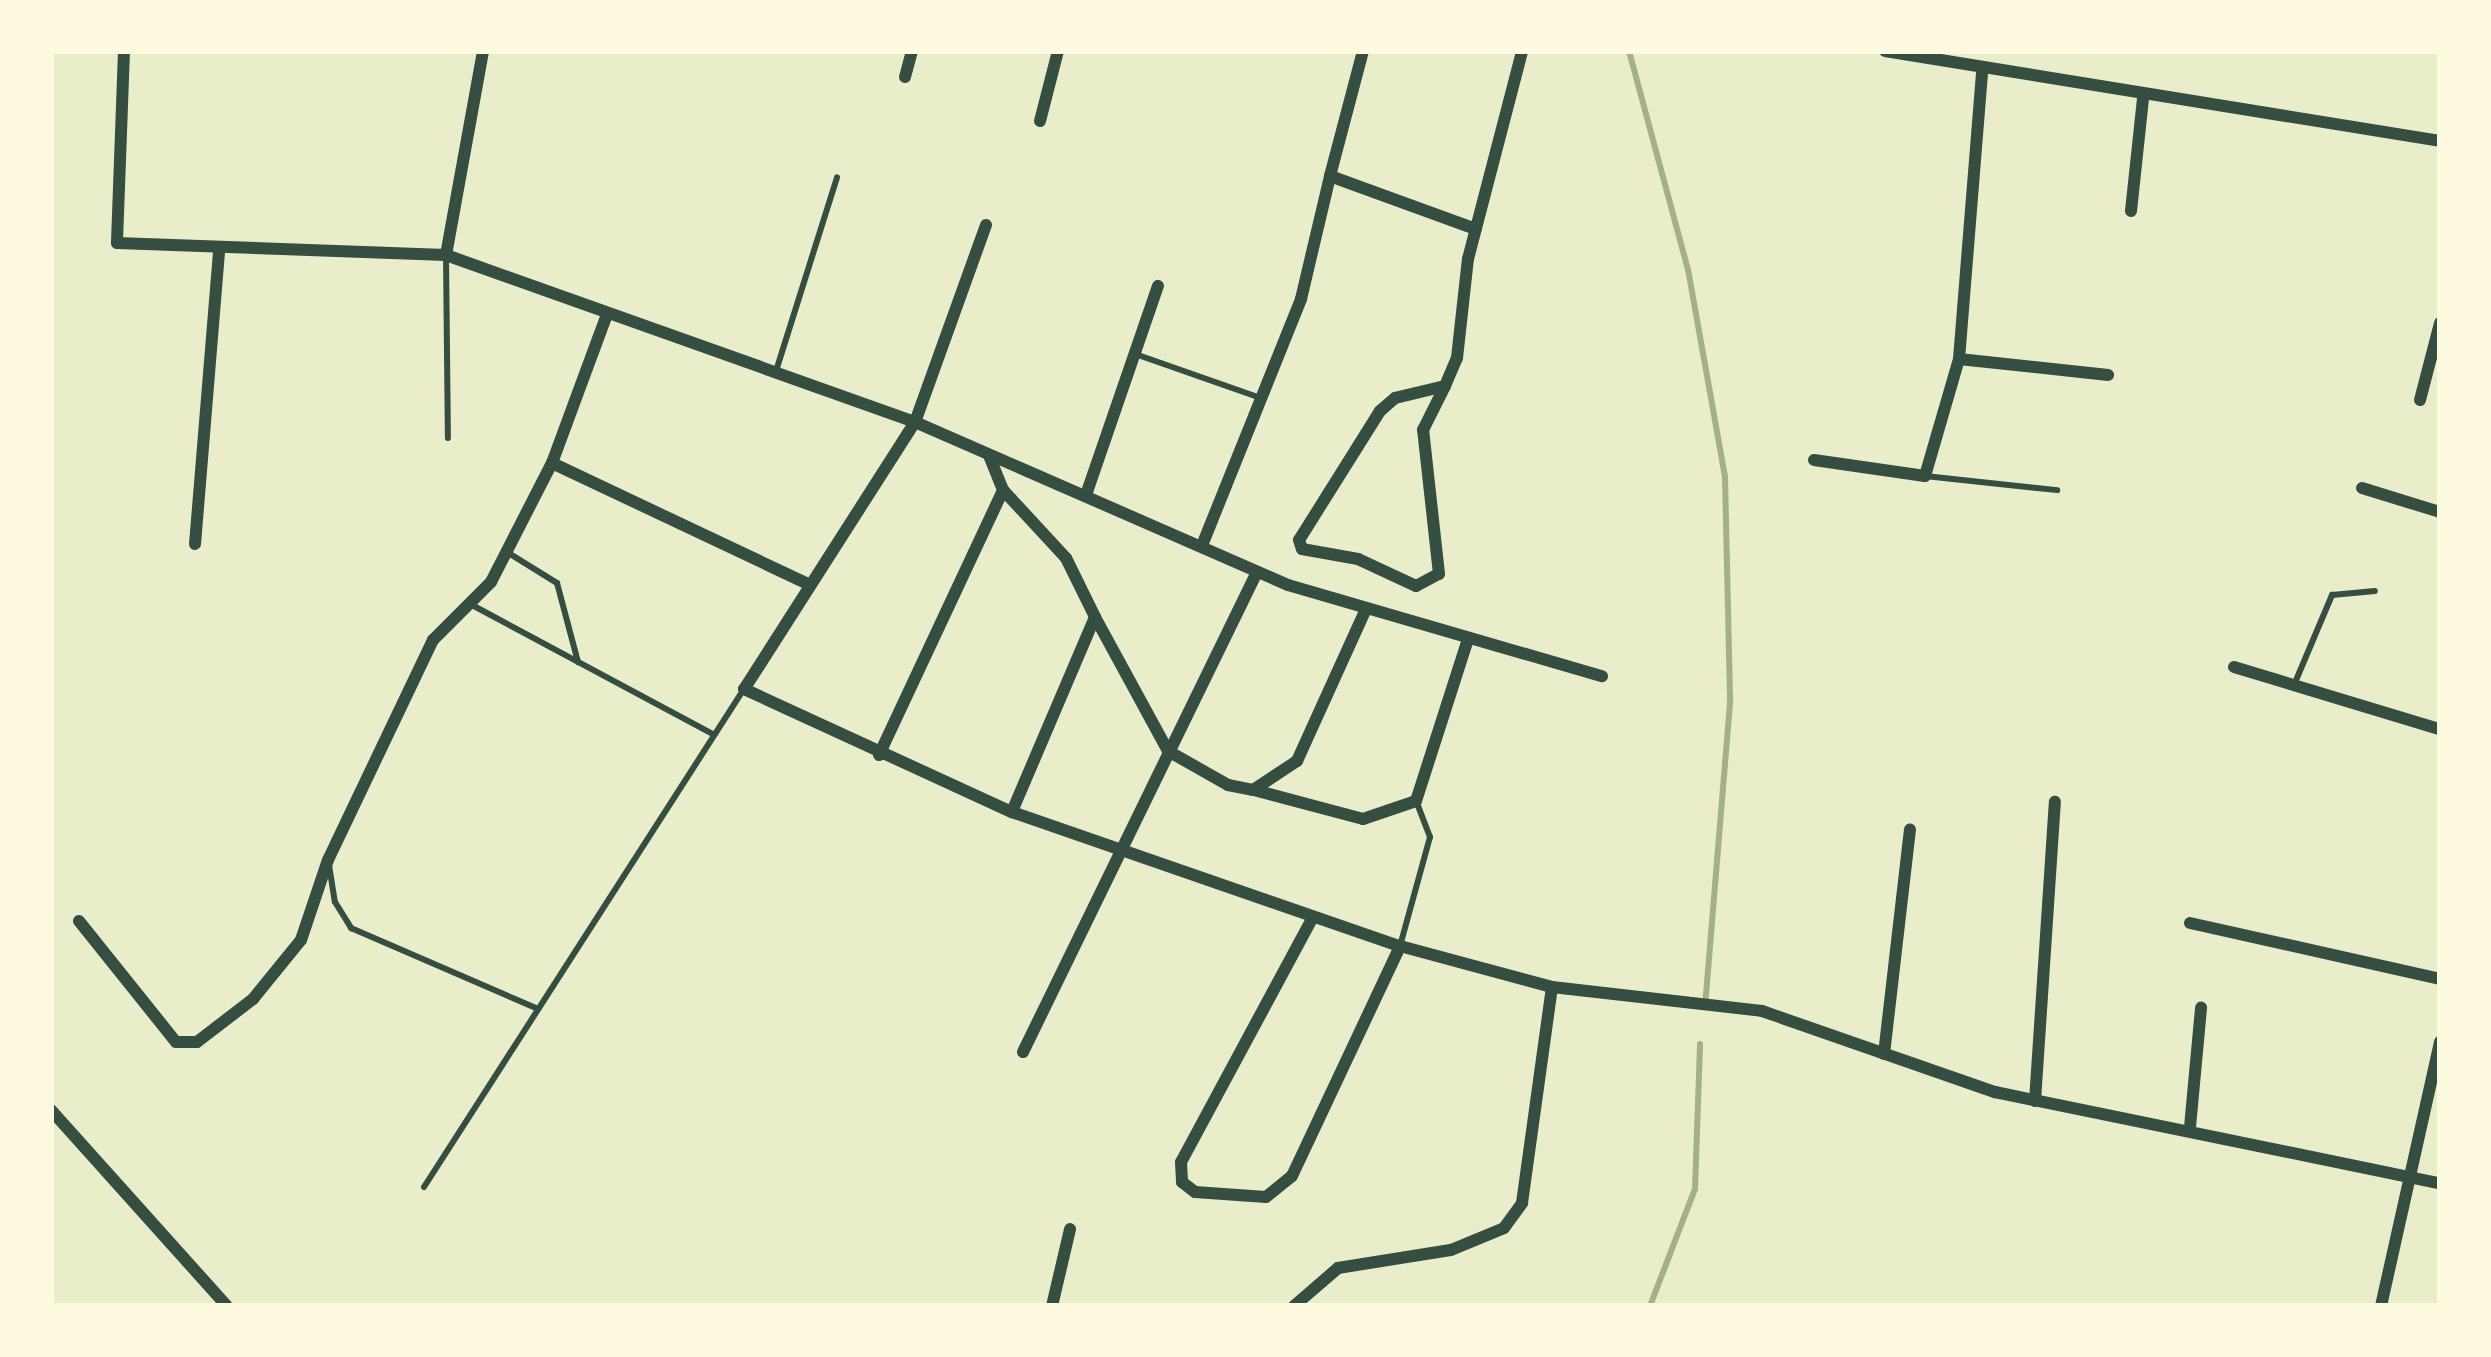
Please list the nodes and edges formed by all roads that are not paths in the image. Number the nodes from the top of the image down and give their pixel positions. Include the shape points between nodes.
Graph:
1 (124, 51) edge
2 (483, 51) edge
3 (912, 51) edge
4 (1058, 51) edge
5 (1363, 51) edge
6 (1522, 51) edge
7 (1885, 51) edge
8 (1982, 73) junction
9 (905, 77) dead end
10 (2143, 98) junction
11 (1040, 121) dead end
12 (2440, 141) edge
13 (1330, 176) junction
14 (837, 177) dead end
15 (2131, 211) dead end
16 (986, 225) dead end
17 (1476, 229) junction
18 (219, 250) junction
19 (446, 255) junction
20 (1158, 286) dead end
21 (606, 317) junction
22 (2440, 322) edge
23 (1138, 355) junction
24 (1958, 359) junction
25 (775, 375) junction
26 (2108, 375) dead end
27 (1445, 386) junction
28 (1258, 397) junction
29 (2420, 400) dead end
30 (915, 422) junction
31 (448, 439) dead end
32 (989, 456) junction
33 (1814, 460) dead end
34 (552, 463) junction
35 (1925, 476) junction
36 (2362, 488) dead end
37 (1003, 490) junction
38 (2057, 490) dead end
39 (1087, 492) junction
40 (2440, 512) edge
41 (1203, 543) junction
42 (195, 544) dead end
43 (507, 552) junction
44 (1257, 572) junction
45 (810, 585) junction
46 (2375, 591) dead end
47 (472, 605) junction
48 (1365, 611) junction
49 (1095, 616) junction
50 (1468, 639) junction
51 (578, 662) junction
52 (2234, 667) dead end
53 (1602, 676) dead end
54 (2294, 685) junction
55 (744, 689) junction
56 (2440, 729) edge
57 (714, 735) junction
58 (1168, 751) junction
59 (879, 754) junction
60 (1253, 790) junction
61 (1416, 801) junction
62 (2055, 802) dead end
63 (1012, 812) junction
64 (1910, 830) dead end
65 (1124, 855) junction
66 (328, 860) junction
67 (1313, 917) junction
68 (79, 921) dead end
69 (2190, 922) dead end
70 (1400, 946) junction
71 (2440, 979) edge
72 (1552, 987) junction
73 (2201, 1008) dead end
74 (538, 1009) junction
75 (2440, 1042) edge
76 (1023, 1052) dead end
77 (1884, 1054) junction
78 (2035, 1101) junction
79 (51, 1110) edge
80 (2190, 1127) junction
81 (2415, 1176) junction
82 (2440, 1183) edge
83 (424, 1187) dead end
84 (1070, 1229) dead end
85 (227, 1306) edge
86 (1052, 1306) edge
87 (1294, 1306) edge
88 (2381, 1306) edge

1 - 18 street via 117,244
2 - 19 street
3 - 9 street
4 - 11 street
5 - 13 street
6 - 17 street
7 - 8 street
8 - 10 street
8 - 24 street
10 - 12 street
10 - 15 street
13 - 17 street
13 - 28 street via 1300,299
14 - 25 lane
16 - 30 street
17 - 27 street via 1457,358
18 - 19 street
18 - 42 street
19 - 21 street
19 - 31 lane
20 - 23 street
21 - 25 street
21 - 34 street
22 - 29 street
23 - 28 lane
23 - 39 street
24 - 26 street
24 - 35 street
25 - 30 street
27 - 27 street via 1395,398 1380,411 1299,540 1302,548 1358,559 1416,586 1439,574 1423,430
28 - 41 street
30 - 32 street
30 - 45 street
32 - 37 street
32 - 39 street
33 - 35 street
34 - 43 street
34 - 45 street
35 - 38 lane
36 - 40 street
37 - 49 street via 1066,558
37 - 59 street
39 - 41 street
41 - 44 street
43 - 47 street
43 - 51 lane via 557,583
44 - 48 street
44 - 58 street
45 - 55 street
46 - 54 lane via 2332,595
47 - 51 lane
47 - 66 street via 433,640
48 - 50 street
48 - 60 street via 1297,761
49 - 58 street
49 - 63 street
50 - 53 street
50 - 61 street
51 - 57 lane
52 - 54 street
54 - 56 street
55 - 57 lane
55 - 59 street
57 - 74 lane
58 - 60 street
58 - 65 street
59 - 63 street
60 - 61 street via 1363,819
61 - 70 lane via 1430,837
62 - 78 street
63 - 65 street
64 - 77 street
65 - 67 street
65 - 76 street
66 - 68 street via 302,940 253,999 197,1042 176,1042
66 - 74 lane via 335,902 351,928
67 - 70 street
67 - 70 street via 1181,1162 1182,1182 1196,1192 1266,1197 1292,1176
69 - 71 street
70 - 72 street
72 - 77 street via 1762,1011
72 - 87 street via 1522,1202 1504,1228 1451,1250 1338,1268
73 - 80 street
74 - 83 lane
75 - 81 street
77 - 78 street
78 - 80 street
79 - 85 street
80 - 81 street
81 - 82 street
81 - 88 street
84 - 86 street

